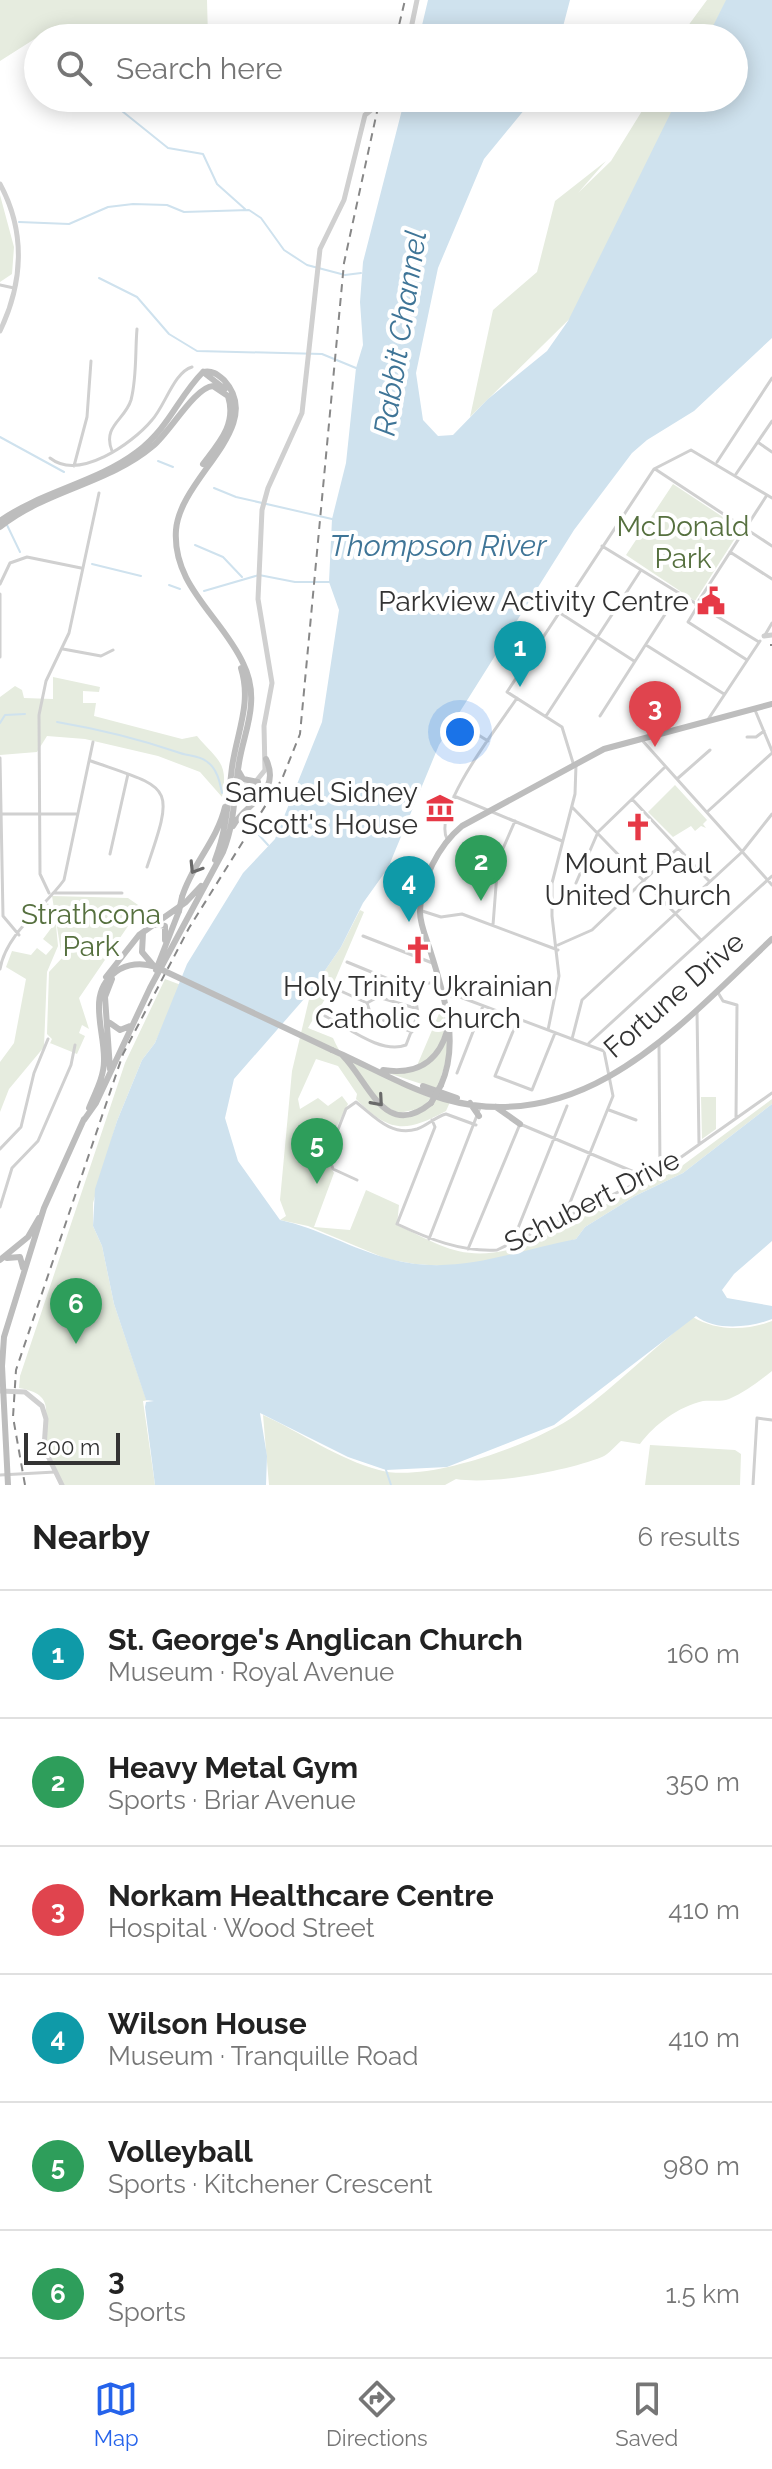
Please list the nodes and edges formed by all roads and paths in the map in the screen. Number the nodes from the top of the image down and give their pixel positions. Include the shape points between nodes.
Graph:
1 (417, 0) edge
2 (412, 24) edge
3 (369, 112) edge
4 (0, 184) edge
5 (18, 268) junction
6 (0, 285) edge
7 (14, 288) junction
8 (11, 305) junction
9 (137, 329) dead end
10 (0, 331) edge
11 (91, 361) dead end
12 (197, 369) junction
13 (772, 378) edge
14 (228, 396) junction
15 (188, 407) junction
16 (771, 425) edge
17 (758, 443) junction
18 (112, 451) junction
19 (772, 452) edge
20 (50, 458) dead end
21 (716, 463) junction
22 (74, 466) junction
23 (654, 469) junction
24 (736, 475) junction
25 (99, 493) dead end
26 (767, 495) junction
27 (772, 498) edge
28 (0, 524) edge
29 (746, 529) junction
30 (602, 546) junction
31 (772, 546) edge
32 (730, 552) junction
33 (81, 568) junction
34 (641, 570) junction
35 (772, 579) edge
36 (0, 584) edge
37 (0, 594) edge
38 (678, 594) junction
39 (697, 605) junction
40 (560, 613) junction
41 (772, 623) edge
42 (772, 635) edge
43 (764, 636) junction
44 (597, 638) junction
45 (759, 642) junction
46 (645, 645) junction
47 (63, 649) junction
48 (113, 650) dead end
49 (0, 657) edge
50 (747, 660) junction
51 (634, 661) junction
52 (724, 694) junction
53 (517, 698) junction
54 (772, 704) edge
55 (754, 709) junction
56 (546, 716) junction
57 (600, 716) dead end
58 (456, 721) dead end
59 (707, 721) junction
60 (764, 731) junction
61 (747, 737) dead end
62 (641, 739) junction
63 (488, 741) junction
64 (93, 742) dead end
65 (710, 750) dead end
66 (772, 752) edge
67 (0, 758) edge
68 (266, 759) junction
69 (89, 760) junction
70 (575, 766) junction
71 (238, 768) junction
72 (664, 768) junction
73 (128, 774) junction
74 (676, 780) junction
75 (258, 781) junction
76 (233, 788) junction
77 (265, 793) junction
78 (454, 796) junction
79 (632, 799) junction
80 (572, 807) junction
81 (491, 811) junction
82 (78, 813) junction
83 (706, 813) junction
84 (1, 814) edge
85 (38, 814) junction
86 (772, 814) edge
87 (515, 821) junction
88 (598, 832) junction
89 (230, 833) junction
90 (447, 839) junction
91 (562, 841) junction
92 (678, 848) junction
93 (742, 852) junction
94 (110, 854) dead end
95 (147, 867) dead end
96 (213, 867) junction
97 (772, 876) edge
98 (206, 880) junction
99 (644, 880) junction
100 (768, 880) junction
101 (709, 881) junction
102 (576, 883) dead end
103 (772, 885) edge
104 (49, 893) junction
105 (122, 893) dead end
106 (2, 903) edge
107 (420, 910) junction
108 (675, 913) junction
109 (152, 923) junction
110 (492, 926) junction
111 (144, 930) junction
112 (19, 935) junction
113 (363, 936) dead end
114 (701, 940) junction
115 (771, 941) edge
116 (557, 948) junction
117 (161, 958) junction
118 (347, 962) dead end
119 (435, 964) junction
120 (156, 967) junction
121 (0, 969) edge
122 (116, 973) junction
123 (440, 983) junction
124 (102, 987) junction
125 (332, 987) dead end
126 (150, 988) junction
127 (717, 989) junction
128 (420, 992) junction
129 (444, 995) junction
130 (367, 1003) junction
131 (483, 1006) junction
132 (415, 1008) junction
133 (697, 1008) junction
134 (325, 1016) dead end
135 (518, 1019) junction
136 (108, 1020) junction
137 (133, 1023) junction
138 (449, 1024) junction
139 (548, 1030) junction
140 (412, 1032) junction
141 (555, 1033) junction
142 (48, 1039) dead end
143 (572, 1039) junction
144 (659, 1043) junction
145 (75, 1045) dead end
146 (587, 1045) junction
147 (340, 1054) junction
148 (372, 1068) junction
149 (110, 1073) junction
150 (457, 1073) dead end
151 (611, 1078) junction
152 (772, 1093) edge
153 (467, 1103) junction
154 (481, 1105) junction
155 (493, 1106) junction
156 (567, 1106) dead end
157 (607, 1110) junction
158 (479, 1116) junction
159 (85, 1117) junction
160 (736, 1118) junction
161 (432, 1120) junction
162 (636, 1120) dead end
163 (520, 1124) junction
164 (476, 1125) junction
165 (554, 1138) junction
166 (699, 1145) junction
167 (0, 1149) edge
168 (590, 1154) junction
169 (660, 1172) junction
170 (647, 1178) junction
171 (357, 1180) dead end
172 (0, 1207) edge
173 (44, 1208) junction
174 (565, 1217) junction
175 (429, 1239) junction
176 (511, 1245) junction
177 (468, 1249) junction
178 (0, 1261) edge
179 (19, 1287) junction
180 (2, 1392) edge
181 (772, 1420) edge
182 (55, 1472) junction
183 (4, 1474) edge
184 (8, 1485) edge
185 (62, 1485) edge
186 (753, 1485) edge

1 - 2 street
3 - 68 street via 344,200 320,249 302,413 262,510 258,599 272,683 263,739
4 - 5 street via 14,221
5 - 7 street
5 - 8 street
6 - 7 street
7 - 8 street
8 - 10 street
9 - 18 street via 131,399 113,424
11 - 22 street via 87,417
12 - 14 main road via 222,385
12 - 15 main road
12 - 18 street via 182,373 151,422
12 - 28 main road via 168,423 137,453 38,498
12 - 71 main road via 212,372 227,384 236,417 226,441 184,500 176,541 188,584 239,655 248,677 251,709
13 - 21 street
14 - 15 main road via 217,387 205,387
14 - 76 main road via 228,427 185,489 172,541 185,585 244,677 245,708
15 - 28 main road via 140,456
16 - 17 street
17 - 19 street
17 - 24 street
18 - 22 street
20 - 22 street
21 - 23 street via 691,450
21 - 24 street
23 - 29 street
23 - 30 street
24 - 26 street
25 - 33 street
26 - 27 street
26 - 29 street
29 - 31 street
29 - 32 street
30 - 34 street
30 - 40 street
32 - 35 street
32 - 39 street
33 - 36 street via 23,558 10,563
33 - 47 street
34 - 38 street
34 - 44 street
37 - 49 street
38 - 39 street
38 - 46 street
39 - 45 street
39 - 50 street via 688,622
40 - 44 street
40 - 53 street via 507,692
41 - 43 street
42 - 43 street
43 - 45 street
44 - 51 street
44 - 56 street
45 - 50 street
46 - 51 street
46 - 52 street
47 - 48 street via 101,656
47 - 85 street via 52,664 39,715
50 - 52 street
51 - 57 street
52 - 59 street
53 - 56 street
53 - 63 street
54 - 55 main road
55 - 59 main road
55 - 60 street
56 - 70 street via 562,727
58 - 63 street
59 - 62 main road
60 - 61 street
60 - 66 street
62 - 70 main road via 604,749
62 - 72 street
63 - 78 street
64 - 69 street
65 - 74 street
66 - 83 street
67 - 84 street
68 - 75 street
68 - 77 main road via 270,777
69 - 73 street
69 - 82 street
70 - 80 street
70 - 81 main road
71 - 75 main road via 243,779
71 - 76 main road
72 - 74 street
72 - 79 street
73 - 94 street
73 - 95 street via 149,782 164,799 165,816
74 - 83 street
75 - 76 street
75 - 77 main road
76 - 89 main road
76 - 96 main road
76 -> 117 main road, bridge via 219,827 189,877
77 - 89 main road
78 - 81 street
78 - 90 street via 444,832
79 - 88 street
79 - 92 street
80 - 88 street
80 - 91 street
81 - 87 street
81 - 90 main road
82 - 85 street
82 - 104 street via 64,880
83 - 93 street
84 - 85 street
84 - 106 street
85 - 104 street via 40,874
86 - 93 street
87 - 91 street
87 - 110 street via 498,860
88 - 99 street
88 - 102 street
89 - 96 main road
90 - 107 main road
91 - 116 street via 551,900
92 - 99 street
92 - 101 street
93 - 100 street
93 - 101 street
96 - 98 main road
97 - 100 street
98 - 109 main road via 186,902
98 - 126 main road
99 - 108 street
99 - 116 street via 592,930
100 - 103 street
100 - 114 street
101 - 108 street
104 - 105 street
104 - 112 street
106 - 112 street via 3,916
107 - 110 street via 441,917 462,914
107 - 119 main road
108 - 114 street
108 - 143 street via 582,1000
109 - 111 main road
109 - 117 main road via 168,931
110 - 116 street
111 - 120 main road via 141,947
111 - 124 main road
112 - 121 street
113 - 119 street
114 - 146 street
115 - 127 main road, Fortune Drive
116 - 139 street via 559,976
117 - 126 main road
118 - 128 street
119 - 123 main road
120 - 122 main road via 130,965
120 - 147 main road, Fortune Drive, bridge
122 - 124 main road
122 - 136 main road via 105,997
122 - 159 main road via 102,997 106,1071
123 - 128 street via 426,983
123 - 129 main road
124 - 159 main road via 98,1005 104,1063
125 - 130 street
126 - 137 main road
127 - 133 main road, Fortune Drive
127 - 160 street via 723,1001 737,1005
128 - 132 street
129 - 131 street
129 - 138 main road
130 - 132 street via 378,997
130 - 140 street via 371,1015
131 - 135 street
131 - 150 street
132 - 140 street
133 - 144 main road, Fortune Drive
133 - 166 street
134 - 140 street via 389,1046 406,1045
135 - 139 street
135 - 141 street via 495,1076 532,1090
136 - 137 main road via 120,1030
136 - 149 main road
137 - 149 main road
147 -> 138 main road, bridge via 377,1104 389,1113 418,1113 441,1085
138 - 148 main road via 439,1052 421,1068
139 - 141 street
141 - 143 street
142 - 167 street via 21,1127
143 - 146 street
144 - 151 main road, Fortune Drive
144 - 169 street
145 - 172 street via 38,1141 12,1168
146 - 151 street via 604,1051
147 - 148 main road, Fortune Drive
148 - 153 main road, Fortune Drive
149 - 159 main road
151 - 155 main road, Fortune Drive via 561,1097
151 - 157 street via 613,1096
152 - 160 street, Schubert Drive
153 - 154 main road, Fortune Drive
153 - 158 main road
154 - 155 main road, Fortune Drive
154 - 158 street
155 - 163 main road
156 - 165 street
157 - 162 street
157 - 168 street
158 - 164 street
159 - 173 main road
160 - 166 street, Schubert Drive
161 - 164 street via 446,1114
161 - 171 street via 403,1130 377,1122 356,1102 349,1106 328,1155 333,1169
161 - 175 street, Schubert Drive via 435,1127 397,1224
163 - 165 street
163 - 177 street
164 - 175 street
165 - 168 street
165 - 176 street
166 - 169 street, Schubert Drive
168 - 170 street
168 - 174 street
169 - 170 street, Schubert Drive
170 - 174 street, Schubert Drive
173 - 178 main road via 28,1237
173 - 179 main road
174 - 176 street, Schubert Drive
175 - 177 street, Schubert Drive
176 - 177 street, Schubert Drive
178 - 179 main road via 22,1259
179 - 180 main road via 3,1346
180 - 182 street via 31,1395 42,1406 43,1445
180 - 183 main road
181 - 186 street via 757,1418
182 - 183 street
182 - 185 street
183 - 184 main road

